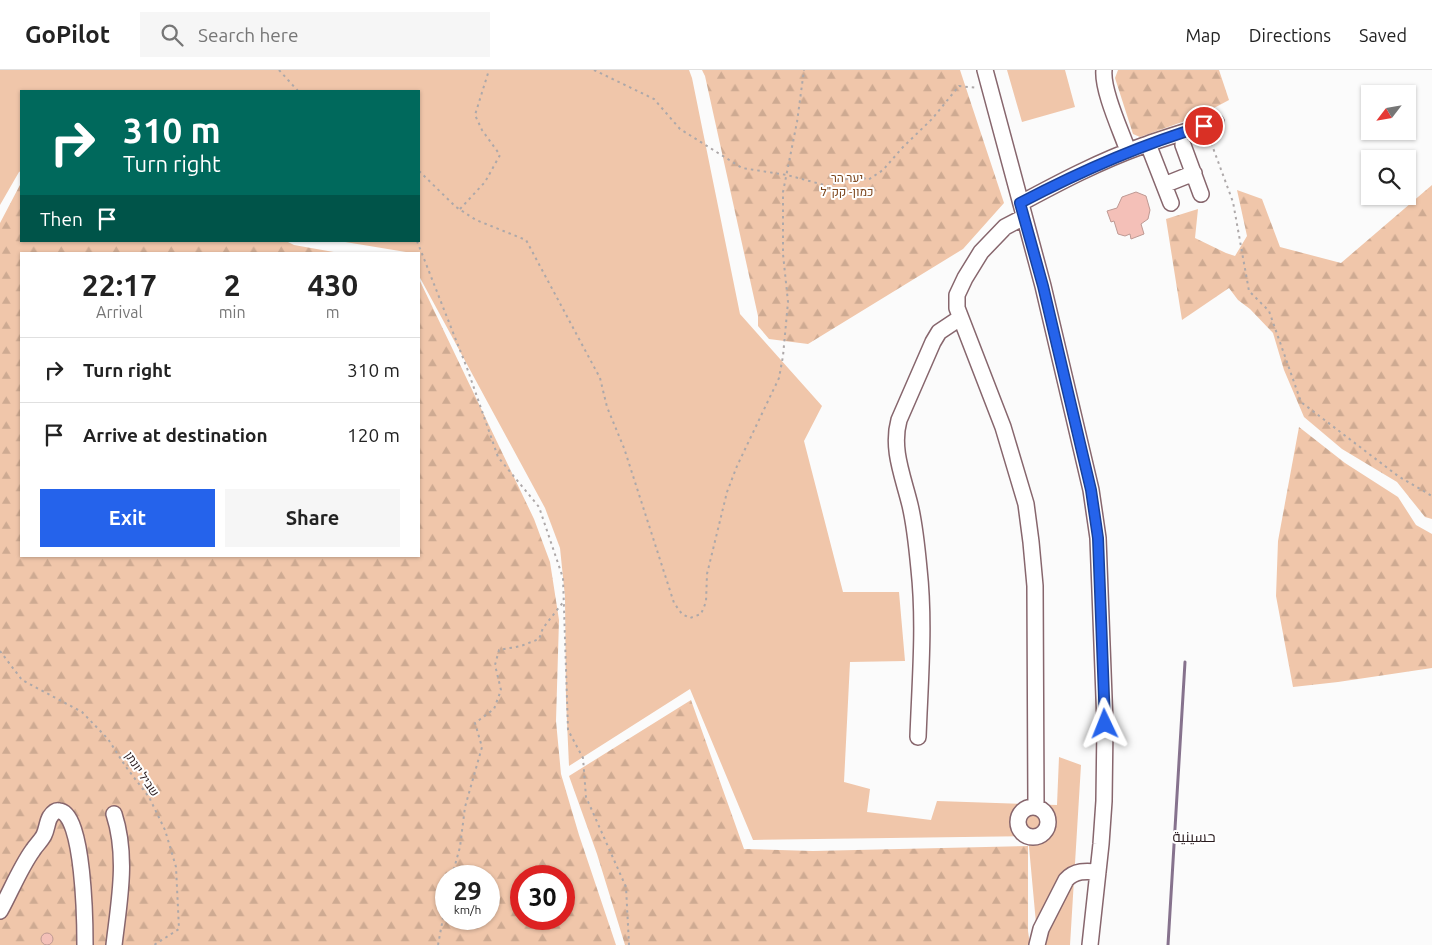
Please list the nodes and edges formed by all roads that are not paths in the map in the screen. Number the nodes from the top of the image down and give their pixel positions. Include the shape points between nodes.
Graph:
1 (984, 70) edge
2 (1104, 70) edge
3 (1210, 124) road end
4 (1148, 144) junction
5 (1183, 145) dead end
6 (1128, 152) junction
7 (1194, 173) junction
8 (1164, 185) junction
9 (1201, 194) dead end
10 (1171, 203) dead end
11 (1022, 210) junction
12 (960, 318) junction
13 (918, 736) dead end
14 (1036, 807) dead end
15 (114, 814) dead end
16 (1098, 872) junction
17 (0, 911) edge
18 (85, 945) edge
19 (114, 945) edge
20 (1037, 945) edge
21 (1090, 945) edge

1 - 11 street
2 - 6 street via 1107,91
3 - 4 street
4 - 6 street
4 - 8 street
5 - 7 street
6 - 11 street via 1079,172
7 - 8 street
7 - 9 street
8 - 10 street
11 - 12 street via 981,252 965,278 957,295
11 - 16 street via 1091,490 1098,538 1105,724 1104,802
12 - 13 street via 940,332 933,342 896,432 896,452 910,505 920,571
12 - 14 street via 1004,427 1026,504 1034,586
15 - 19 street via 122,867
16 - 20 street via 1080,872 1066,880 1041,929
16 - 21 street
17 - 18 street via 45,833 49,818 59,810 74,827 78,846

